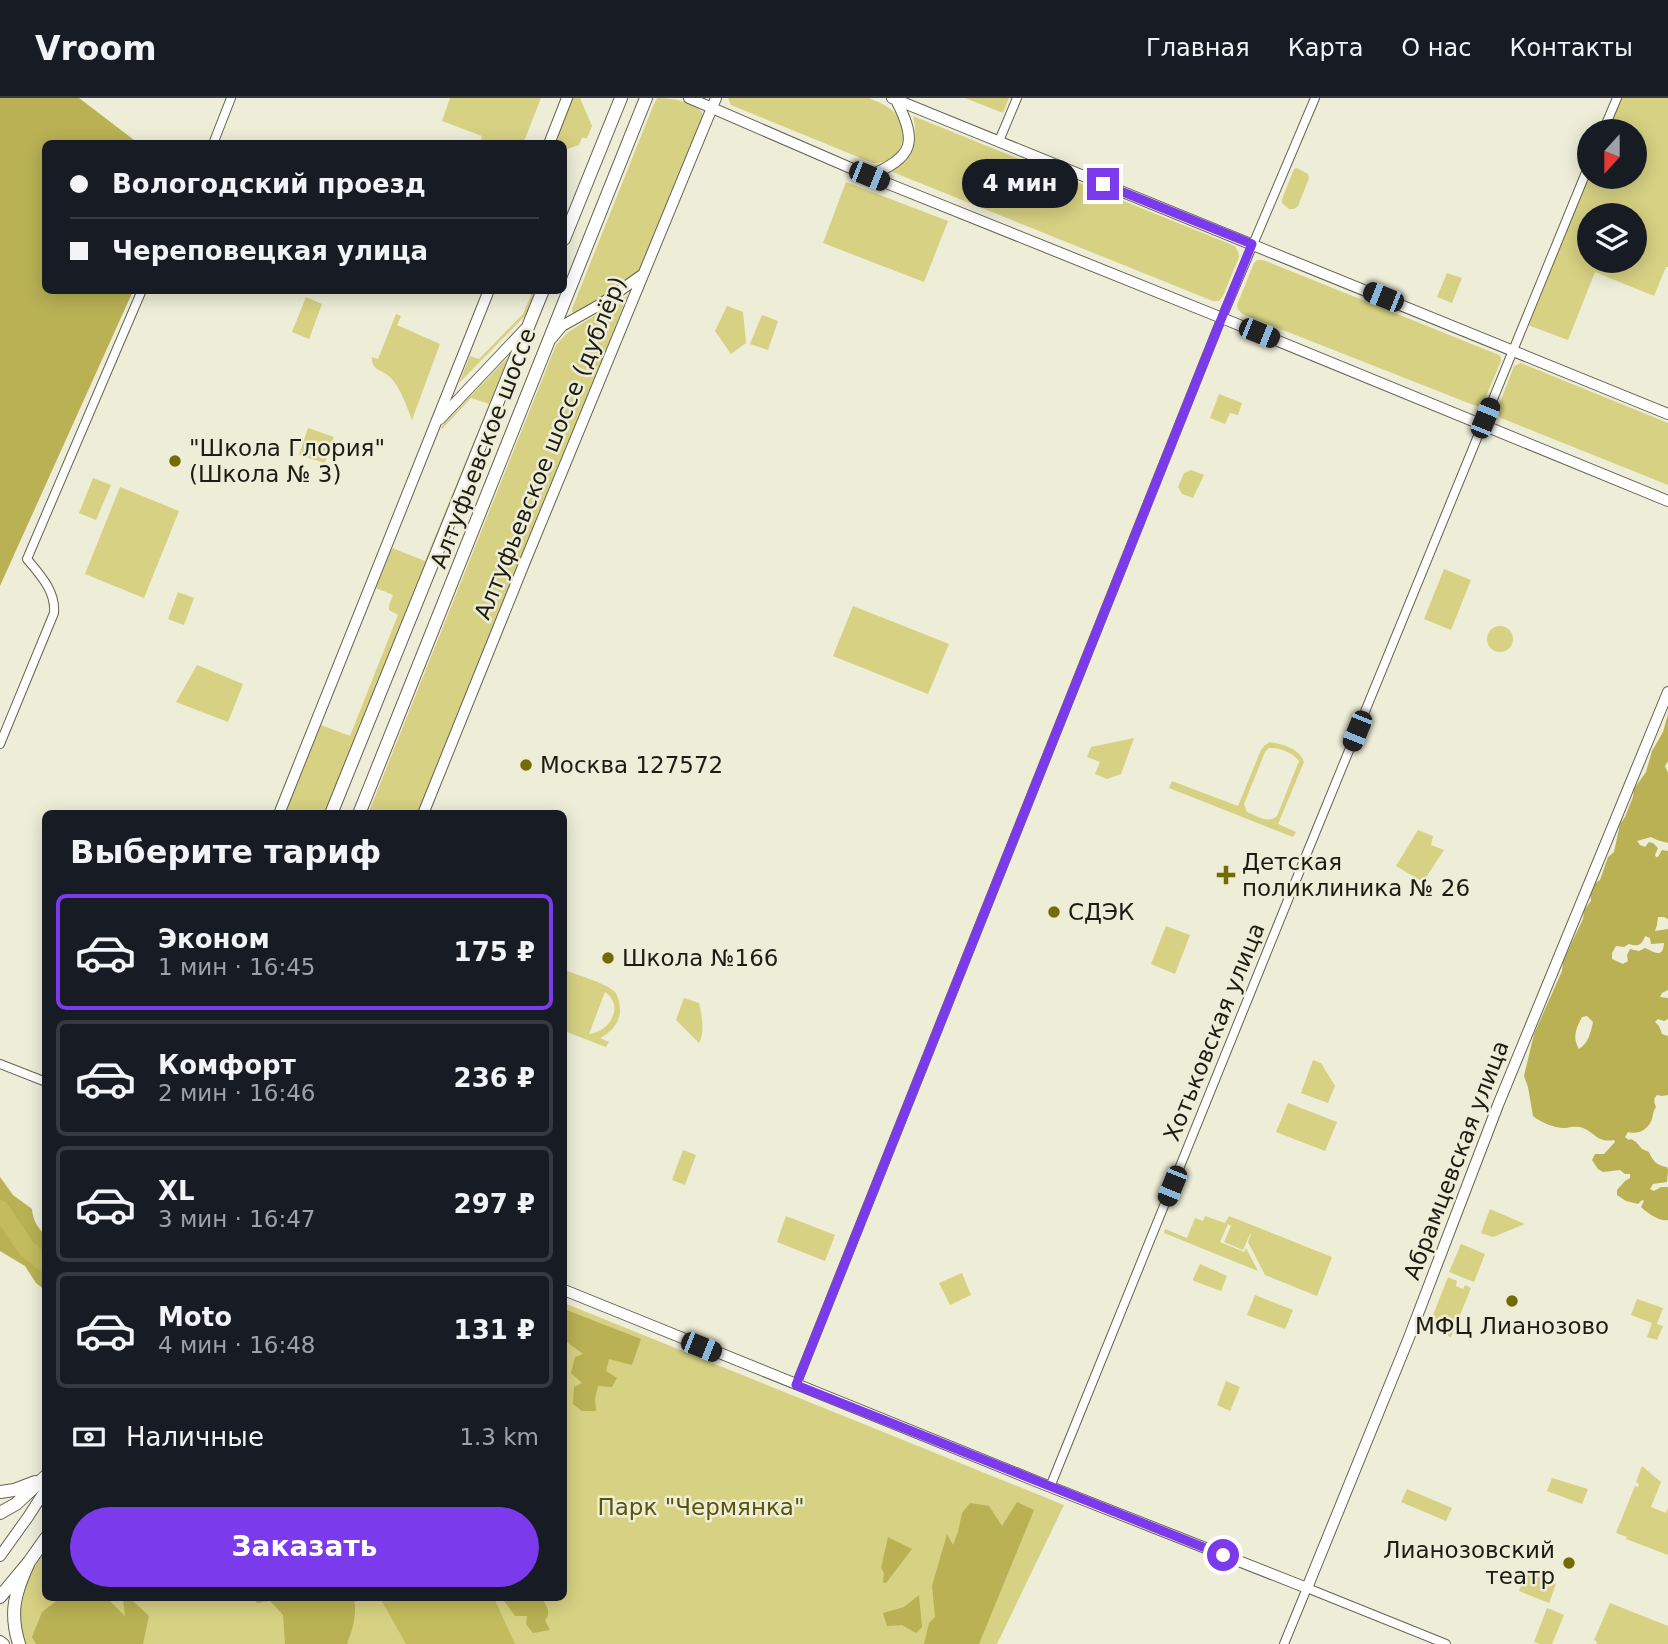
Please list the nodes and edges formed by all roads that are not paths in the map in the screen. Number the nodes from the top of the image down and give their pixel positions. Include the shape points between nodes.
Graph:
1 (231, 98) edge
2 (567, 98) edge
3 (621, 98) edge
4 (646, 98) edge
5 (689, 98) edge
6 (1017, 98) edge
7 (1315, 98) edge
8 (1617, 98) edge
9 (894, 99) edge
10 (714, 103) edge
11 (1608, 119) edge
12 (215, 140) edge
13 (551, 140) edge
14 (999, 141) junction
15 (869, 176) junction
16 (1579, 189) edge
17 (567, 232) edge
18 (1252, 244) junction
19 (644, 273) junction
20 (567, 293) edge
21 (140, 294) edge
22 (487, 294) edge
23 (541, 294) edge
24 (567, 294) edge
25 (1222, 318) junction
26 (529, 324) junction
27 (546, 345) junction
28 (1512, 350) junction
29 (1668, 414) edge
30 (435, 425) junction
31 (1482, 425) junction
32 (1668, 500) edge
33 (1668, 692) edge
34 (0, 744) edge
35 (281, 810) edge
36 (333, 810) edge
37 (361, 810) edge
38 (426, 810) edge
39 (0, 1064) edge
40 (42, 1080) edge
41 (567, 1291) edge
42 (796, 1385) junction
43 (42, 1482) edge
44 (42, 1483) edge
45 (42, 1486) edge
46 (1050, 1487) junction
47 (0, 1492) edge
48 (0, 1513) edge
49 (42, 1544) edge
50 (0, 1556) edge
51 (29, 1562) junction
52 (1307, 1588) junction
53 (0, 1597) edge
54 (19, 1644) edge
55 (1284, 1644) edge
56 (1446, 1644) edge

1 - 12 street
2 - 13 street
3 - 17 main road
4 - 20 main road, Алтуфьевское шоссе
5 - 10 street
6 - 14 street
7 - 18 street
8 - 11 street
9 - 14 street
9 - 15 street via 908,125 908,144 893,164
10 - 15 street
10 - 19 street, Алтуфьевское шоссе (дублёр)
14 - 18 street
15 - 25 street
16 - 28 street, Хотьковская улица
18 - 25 street
18 - 28 street
19 - 27 street via 562,326
19 - 38 street, Алтуфьевское шоссе (дублёр)
21 - 34 street via 27,559 46,583 54,613
22 - 30 street
23 - 26 main road, Алтуфьевское шоссе
24 - 27 main road, Алтуфьевское шоссе
25 - 31 street
25 - 42 street
26 - 30 street
26 - 36 main road, Алтуфьевское шоссе
27 - 37 main road, Алтуфьевское шоссе
28 - 29 street
28 - 31 street, Хотьковская улица
30 - 35 street
31 - 32 street
31 - 46 street, Хотьковская улица
33 - 52 street, Абрамцевская улица
39 - 40 street
41 - 42 street
42 - 46 street
43 - 47 main road
44 - 48 main road
45 - 50 street via 28,1517
46 - 52 street
49 - 51 main road
51 - 53 main road
51 - 54 main road via 14,1601
52 - 55 street, Абрамцевская улица
52 - 56 street

